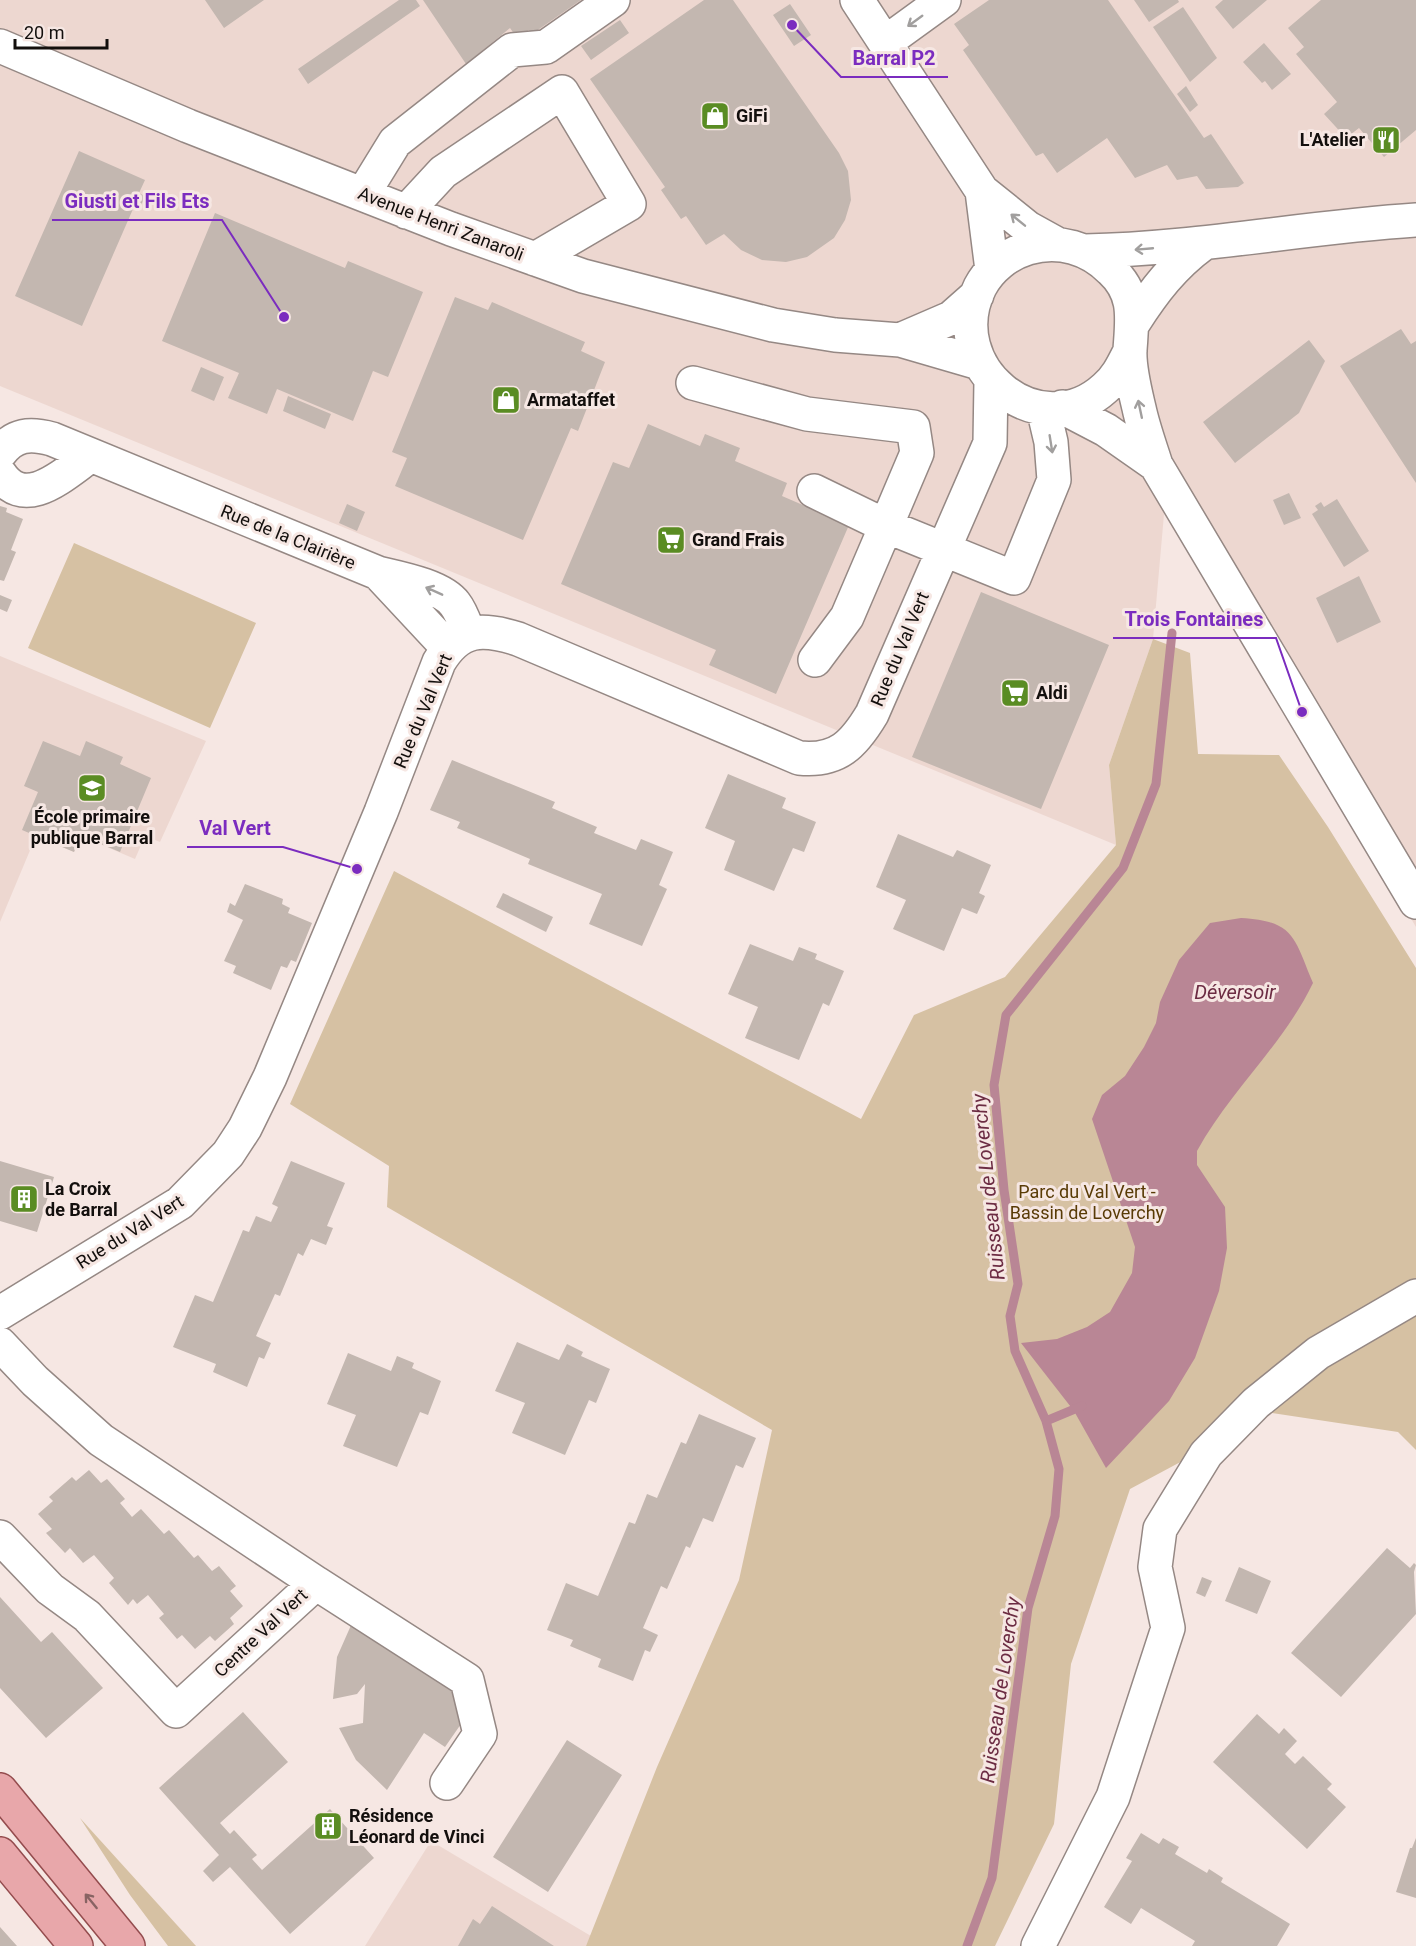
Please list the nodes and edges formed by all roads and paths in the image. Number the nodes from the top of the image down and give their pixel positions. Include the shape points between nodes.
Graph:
1 (613, 0) edge
2 (857, 0) edge
3 (944, 0) edge
4 (886, 42) junction
5 (0, 46) edge
6 (982, 191) junction
7 (363, 194) junction
8 (406, 212) junction
9 (1416, 220) edge
10 (1203, 244) junction
11 (1071, 248) junction
12 (535, 259) junction
13 (984, 283) junction
14 (1132, 336) junction
15 (900, 340) junction
16 (985, 372) junction
17 (693, 383) dead end
18 (1046, 407) junction
19 (990, 443) junction
20 (3, 445) edge
21 (90, 456) junction
22 (1156, 465) junction
23 (0, 474) edge
24 (814, 491) dead end
25 (886, 526) junction
26 (943, 550) junction
27 (458, 641) junction
28 (815, 660) dead end
29 (1416, 902) edge
30 (1416, 1296) edge
31 (0, 1312) edge
32 (0, 1344) edge
33 (0, 1537) edge
34 (315, 1583) junction
35 (447, 1783) dead end
36 (0, 1790) edge
37 (0, 1854) edge
38 (76, 1946) edge
39 (128, 1946) edge
40 (1038, 1946) edge

1 - 7 street via 546,47 512,50 395,142
2 - 4 street
3 -> 4 street
4 - 6 street
5 - 7 street, Avenue Henri Zanaroli via 188,126
11 -> 6 street via 1028,228
6 - 13 street
7 - 8 street, Avenue Henri Zanaroli
8 - 12 street, Avenue Henri Zanaroli
8 - 12 street via 443,172 562,92 629,204
9 - 10 street via 1264,234
10 -> 11 street
10 - 14 street via 1165,278
11 - 13 street via 1039,245 1022,250 1006,258
11 - 14 street via 1114,272 1128,295
12 - 15 street, Avenue Henri Zanaroli via 583,276 773,325
13 - 15 street, Avenue Henri Zanaroli via 951,318
13 - 16 street via 970,329 972,346
14 - 18 street via 1120,372 1105,389 1084,401
22 -> 14 street via 1140,412
15 - 16 street, Avenue Henri Zanaroli
16 - 18 street via 1010,397
16 - 19 street, Rue du Val Vert
17 - 25 street via 807,414 913,427 917,453
18 - 19 street, Rue du Val Vert
18 - 22 street via 1106,430
18 -> 26 street via 1054,480 1014,578
19 - 26 street, Rue du Val Vert
20 - 21 street, Rue de la Clairière via 15,438 35,435
21 - 23 street via 43,489 19,490 6,483
21 - 27 street, Rue de la Clairière via 378,573 407,602
22 - 29 street
24 - 25 street
25 - 26 street
25 - 28 street via 848,617
26 - 27 street, Rue du Val Vert via 872,714 853,741 818,760 799,758 518,639 495,632
27 - 31 street, Rue du Val Vert via 439,662 270,1077 228,1154 180,1203
30 - 40 street via 1318,1353 1256,1403 1206,1454 1160,1529 1155,1567 1168,1629 1113,1797
32 - 34 street, Centre Val Vert via 102,1440
33 - 34 street, Centre Val Vert via 50,1589 87,1616 176,1711
34 - 35 street via 466,1680 480,1734
39 -> 36 main road
37 - 38 main road

